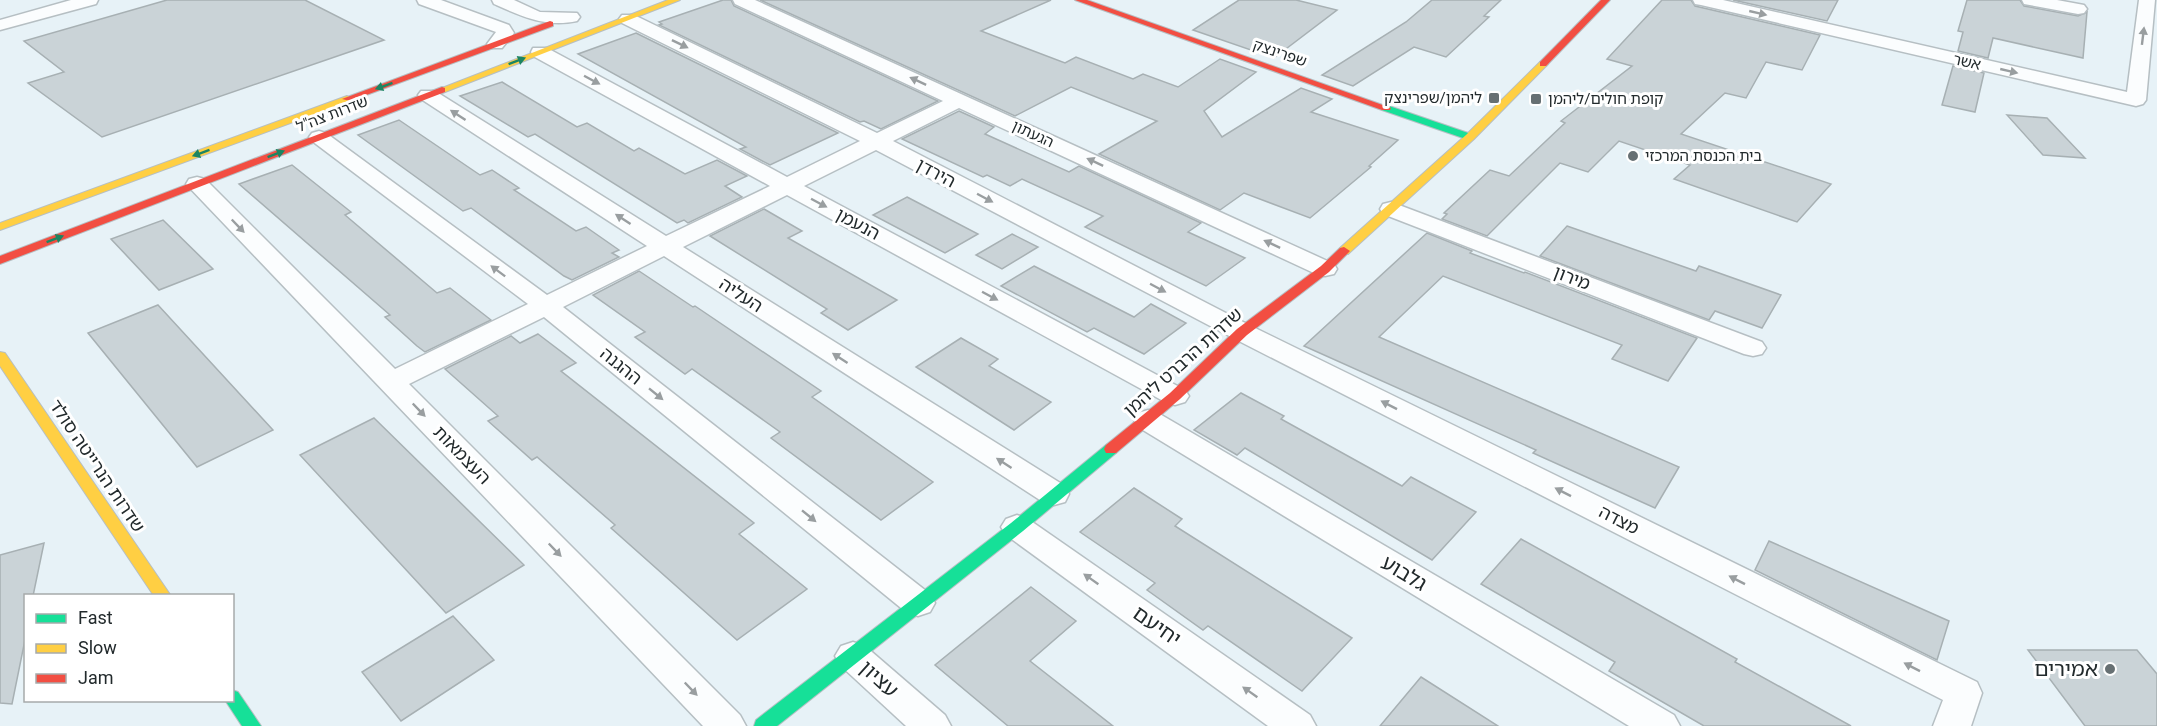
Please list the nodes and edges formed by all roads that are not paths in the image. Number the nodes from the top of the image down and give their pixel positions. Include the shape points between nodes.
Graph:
1 (90, 0) edge
2 (425, 0) edge
3 (500, 0) edge
4 (676, 0) edge
5 (741, 0) edge
6 (1078, 0) edge
7 (1604, 0) edge
8 (1701, 0) edge
9 (2030, 0) edge
10 (2147, 0) edge
11 (2078, 9) dead end
12 (578, 14) joint
13 (628, 19) junction
14 (0, 25) edge
15 (496, 44) junction
16 (540, 52) junction
17 (428, 95) junction
18 (960, 100) junction
19 (2136, 100) junction
20 (2157, 105) edge
21 (319, 137) junction
22 (1470, 137) junction
23 (876, 141) junction
24 (197, 184) junction
25 (787, 186) junction
26 (1391, 209) junction
27 (0, 227) edge
28 (664, 246) junction
29 (0, 260) edge
30 (1325, 269) junction
31 (545, 305) junction
32 (1242, 332) junction
33 (1753, 348) dead end
34 (0, 356) edge
35 (391, 382) junction
36 (1175, 396) junction
37 (1148, 420) junction
38 (1054, 494) junction
39 (1017, 527) junction
40 (162, 594) edge
41 (918, 603) junction
42 (853, 656) junction
43 (234, 700) edge
44 (1958, 710) edge
45 (252, 726) edge
46 (727, 726) edge
47 (763, 726) edge
48 (932, 726) edge
49 (1297, 726) edge
50 (1661, 726) edge

1 - 14 street
2 - 15 street via 503,29 505,33
3 - 12 street via 537,17
4 - 13 street, שדרות צה"ל
18 -> 5 street, הגעתון
6 - 22 street, שפרינצק
7 - 22 street, שדרות הרברט ליהמן
8 -> 19 street, אשר
9 - 11 street
19 -> 10 street
12 - 15 street, שדרות צה"ל
13 - 16 street, שדרות צה"ל
13 -> 23 street, הירדן
15 -> 27 street, שדרות צה"ל
17 -> 16 street, שדרות צה"ל
16 -> 25 street, הנעמן
17 - 21 street, שדרות צה"ל
28 -> 17 street, העליה
18 - 23 street
30 -> 18 street, הגעתון
19 - 20 street, אשר
24 -> 21 street, שדרות צה"ל
31 -> 21 street, ההגנה
22 - 26 street, שדרות הרברט ליהמן
23 - 25 street
23 -> 32 street, הירדן
29 -> 24 street, שדרות צה"ל
24 -> 35 street, העצמאות
25 - 28 street
25 -> 36 street, הנעמן
26 - 30 street, שדרות הרברט ליהמן
26 - 33 street, מירון
28 - 31 street
38 -> 28 street, העליה
30 - 32 street, שדרות הרברט ליהמן
31 - 35 street
31 -> 41 street, ההגנה
32 - 36 street, שדרות הרברט ליהמן
44 -> 32 street, מצדה
34 - 40 street, שדרות הנרייטה סולד
35 -> 46 street, העצמאות
36 - 37 street, שדרות הרברט ליהמן
37 - 38 street, שדרות הרברט ליהמן
37 - 50 street, גלבוע
38 - 39 street, שדרות הרברט ליהמן
39 - 41 street, שדרות הרברט ליהמן
49 -> 39 street, יחיעם
41 - 42 street, שדרות הרברט ליהמן
42 - 47 street, שדרות הרברט ליהמן
42 - 48 street, עציון
43 - 45 street

